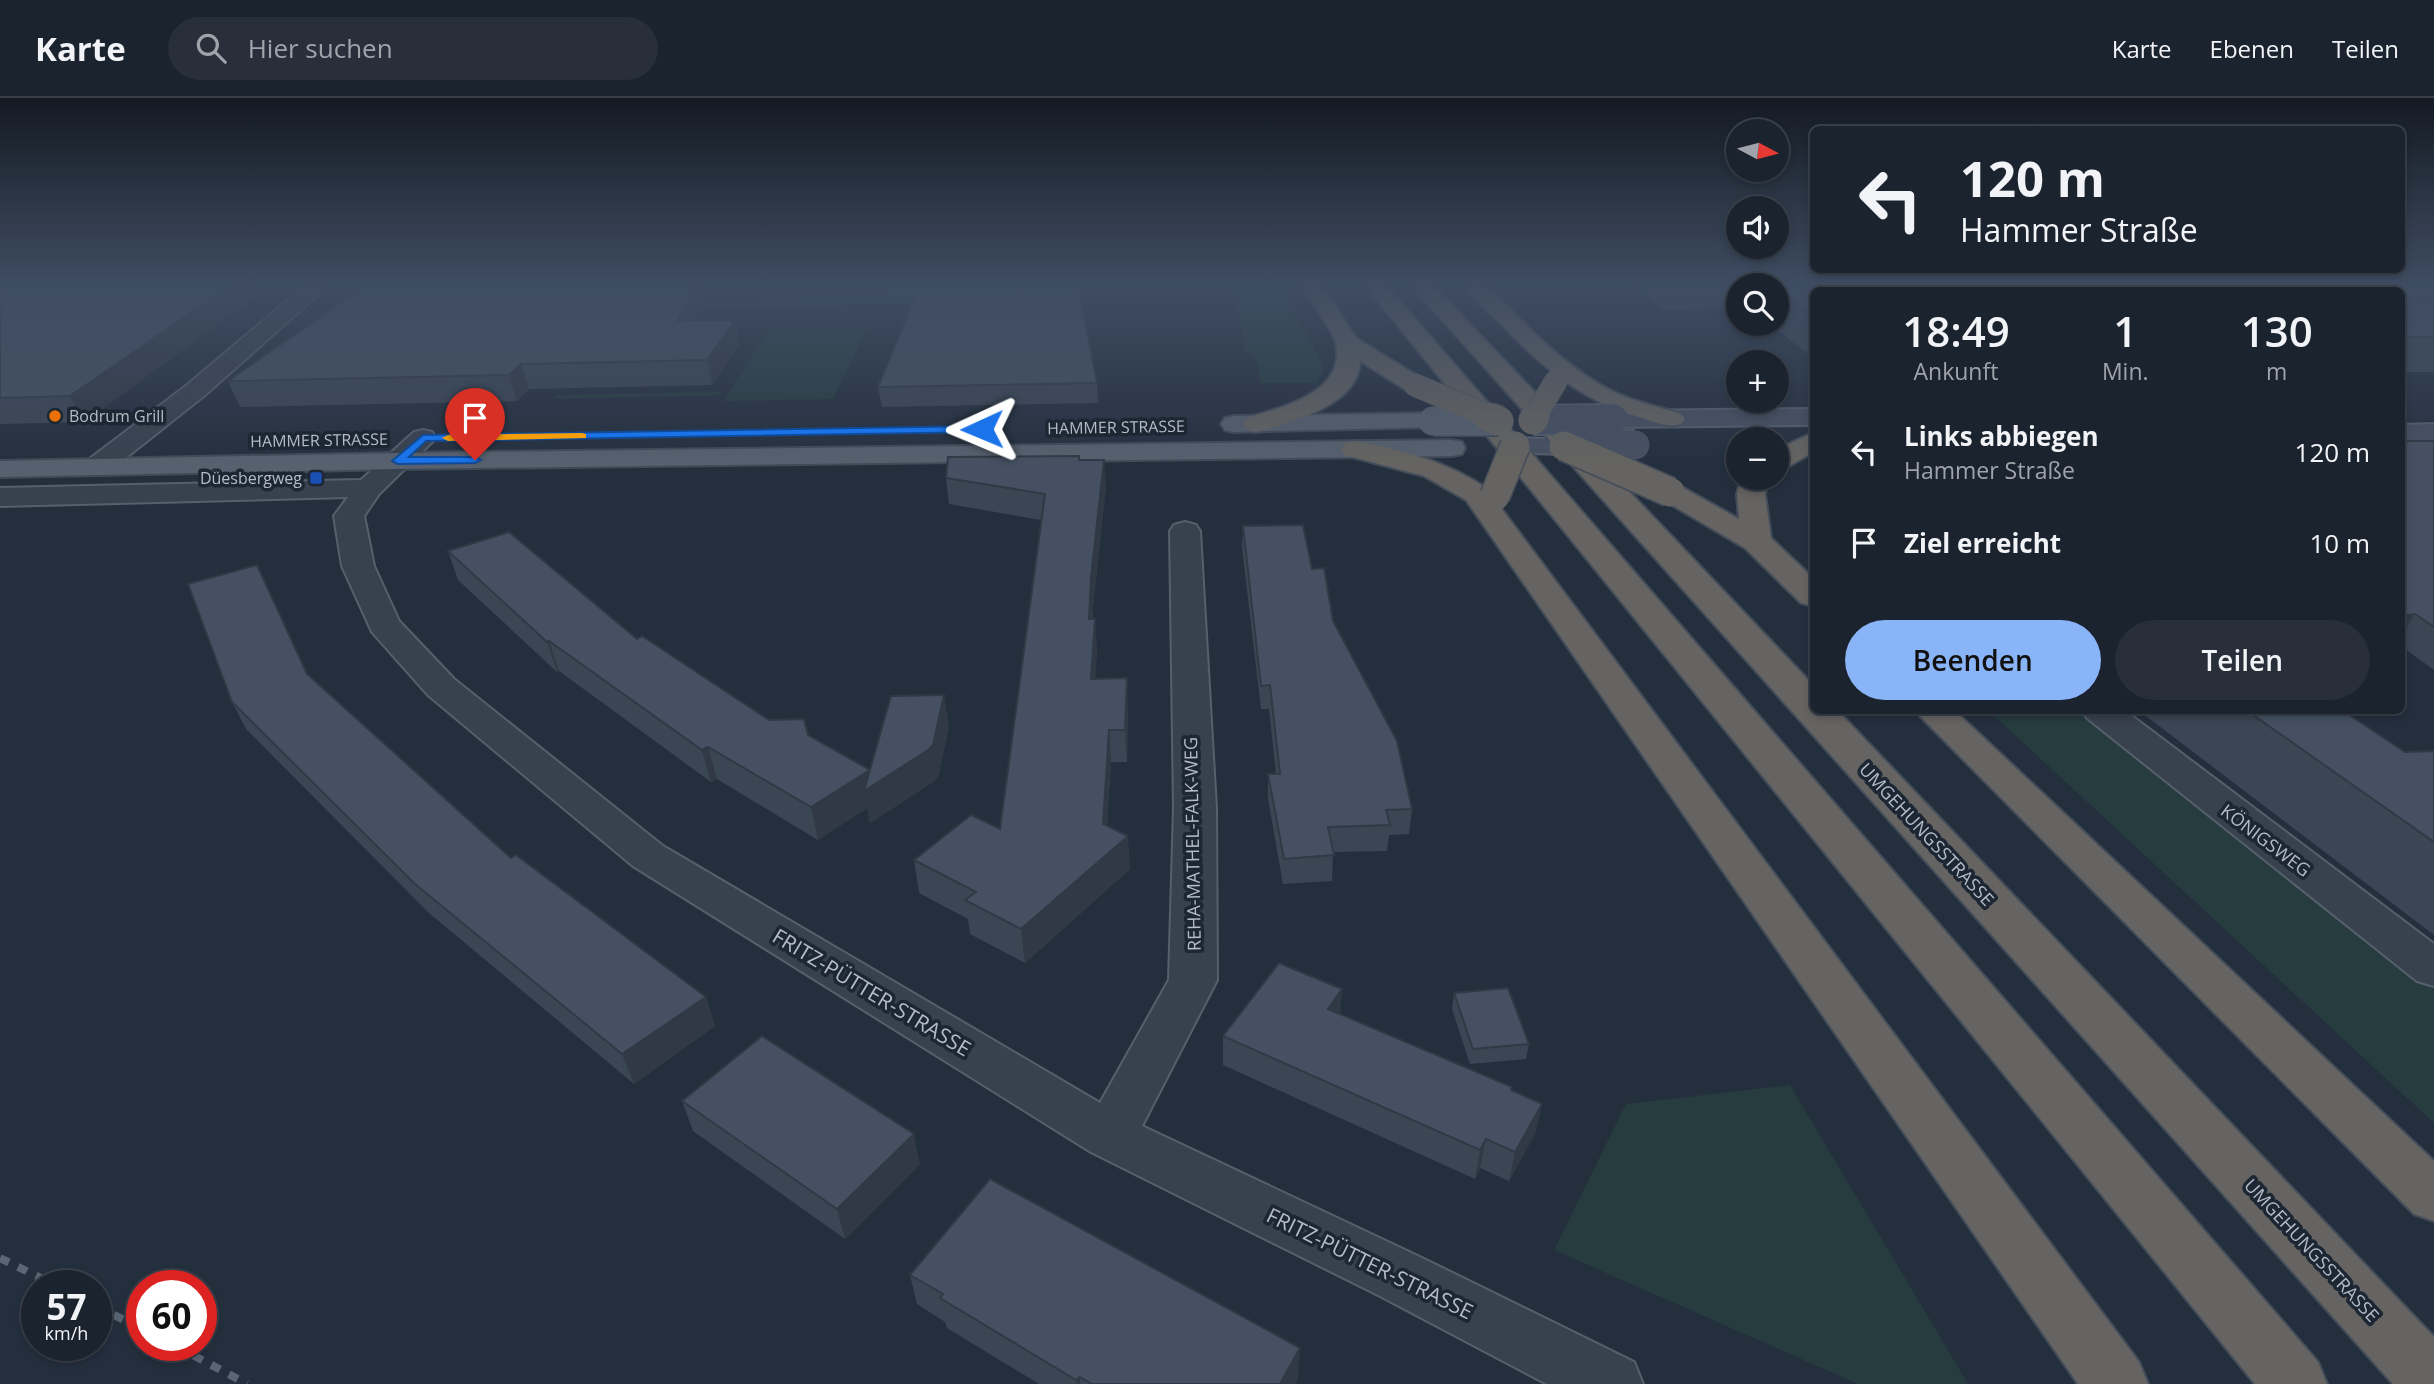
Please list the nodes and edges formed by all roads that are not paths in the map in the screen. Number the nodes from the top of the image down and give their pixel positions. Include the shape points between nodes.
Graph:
1 (248, 344) edge
2 (1348, 344) edge
3 (1350, 344) edge
4 (1423, 344) edge
5 (1474, 344) edge
6 (1529, 344) edge
7 (1557, 374) junction
8 (2434, 410) edge
9 (2405, 411) edge
10 (1672, 419) junction
11 (1499, 421) junction
12 (1256, 424) junction
13 (1203, 425) dead end
14 (1032, 428) dead end
15 (2434, 432) edge
16 (1525, 433) junction
17 (2405, 433) edge
18 (1810, 434) edge
19 (1810, 434) edge
20 (1810, 436) edge
21 (1789, 440) edge
22 (128, 443) junction
23 (1663, 445) dead end
24 (0, 446) edge
25 (1564, 446) junction
26 (1356, 449) junction
27 (1789, 452) edge
28 (397, 462) junction
29 (98, 466) junction
30 (0, 469) edge
31 (1752, 490) edge
32 (0, 497) edge
33 (1493, 508) junction
34 (1185, 531) dead end
35 (1756, 541) junction
36 (1810, 593) edge
37 (1810, 707) edge
38 (1816, 714) edge
39 (1936, 714) edge
40 (2105, 714) edge
41 (2434, 969) edge
42 (1110, 1136) junction
43 (2434, 1196) edge
44 (2434, 1383) edge
45 (1611, 1384) edge
46 (2116, 1384) edge
47 (2295, 1384) edge

1 - 22 street
2 - 12 highway via 1347,372 1336,387 1297,410
3 - 11 highway, bridge via 1415,385
4 - 47 highway
5 - 37 highway, UMGEHUNGSSTRASSE
6 - 7 highway
7 - 10 highway via 1608,398
7 - 16 highway, bridge
8 - 9 main road
10 - 16 main road, HAMMER STRASSE, bridge via 1613,419
10 - 18 main road, HAMMER STRASSE
11 - 12 main road, HAMMER STRASSE, bridge
11 - 16 highway
12 - 13 main road, HAMMER STRASSE
14 - 28 main road, HAMMER STRASSE
15 - 17 main road
16 - 25 main road, HAMMER STRASSE
16 - 26 main road, HAMMER STRASSE via 1452,448
16 - 33 highway, bridge
19 - 21 main road
20 - 27 highway
22 - 24 main road, HAMMER STRASSE
22 - 28 main road, HAMMER STRASSE
22 - 29 street
23 - 25 main road, HAMMER STRASSE, bridge
25 - 35 highway, bridge via 1670,492
26 - 28 main road, HAMMER STRASSE
26 - 33 highway via 1427,466 1457,479
28 - 29 main road, HAMMER STRASSE
28 - 32 street, HAMMER STRASSE
28 - 42 street, FRITZ-PÜTTER-STRASSE via 348,516 358,566 384,625 441,687 648,856
29 - 30 main road, HAMMER STRASSE
31 - 35 highway
33 - 46 highway
34 - 42 street, REHA-MATHEL-FALK-WEG via 1195,808 1193,980
35 - 36 highway
38 - 44 highway, UMGEHUNGSSTRASSE
39 - 43 highway
40 - 41 street, KÖNIGSWEG
42 - 45 street, FRITZ-PÜTTER-STRASSE

